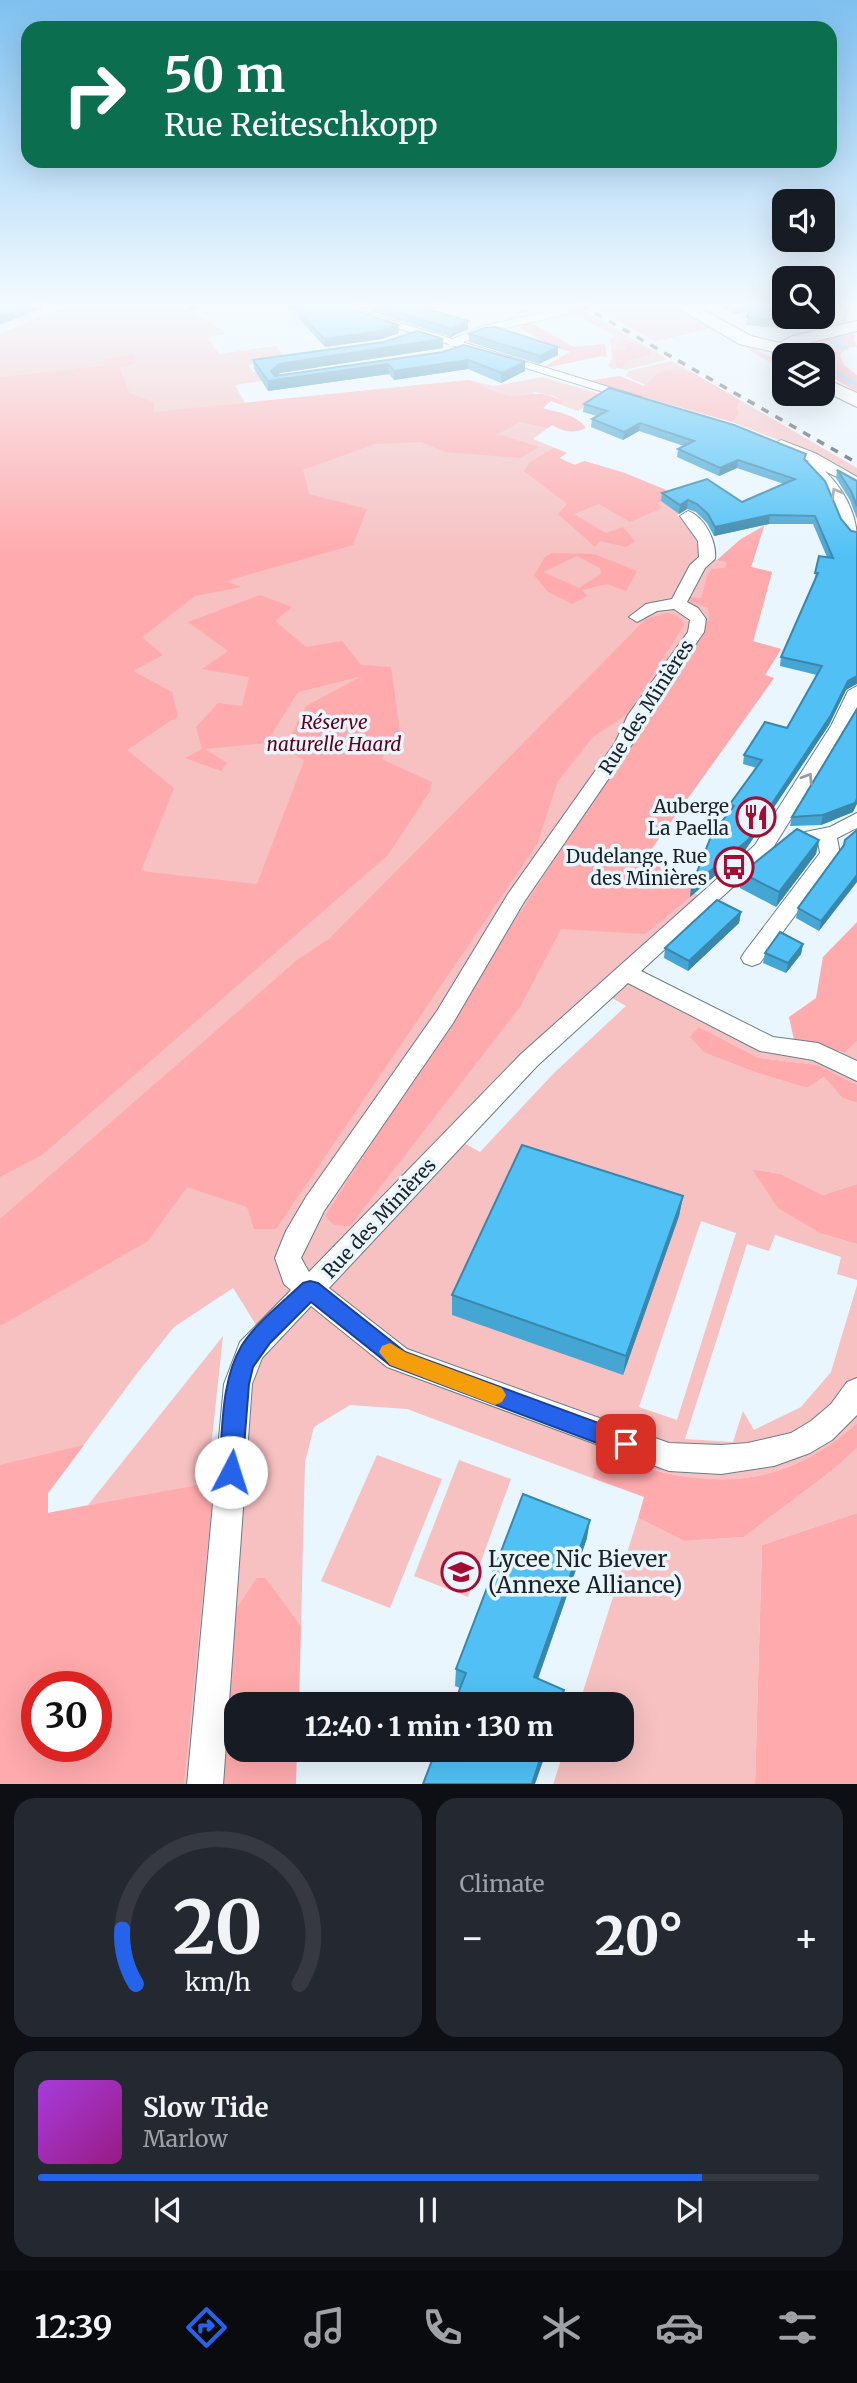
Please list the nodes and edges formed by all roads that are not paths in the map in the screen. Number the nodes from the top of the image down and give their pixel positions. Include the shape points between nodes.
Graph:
1 (601, 388) edge
2 (835, 389) edge
3 (857, 401) edge
4 (651, 402) edge
5 (766, 438) edge
6 (812, 457) junction
7 (857, 483) edge
8 (688, 516) dead end
9 (857, 535) edge
10 (678, 604) junction
11 (637, 617) dead end
12 (857, 691) edge
13 (857, 819) edge
14 (772, 835) junction
15 (825, 835) junction
16 (752, 958) dead end
17 (625, 972) junction
18 (857, 1072) edge
19 (310, 1289) junction
20 (857, 1391) edge
21 (205, 1784) edge

1 - 4 street
2 - 3 main road
5 - 6 street
6 - 7 street
9 -> 6 street via 835,488 809,462
8 - 10 street via 707,539 709,549
10 - 11 street via 646,608
10 - 19 street, Rue des Minières via 692,610 698,619 696,632 514,899 445,1017 295,1238 288,1258 294,1276
14 -> 12 street, Rue des Minières
13 - 15 street
14 - 15 street
14 - 17 street, Rue des Minières via 750,862
15 - 16 street via 830,854
17 - 18 street via 768,1045 818,1052
17 - 19 street, Rue des Minières via 529,1060
19 - 20 street via 397,1358 669,1457 711,1462 755,1458 795,1446 827,1425
19 - 21 street via 250,1351 238,1384

